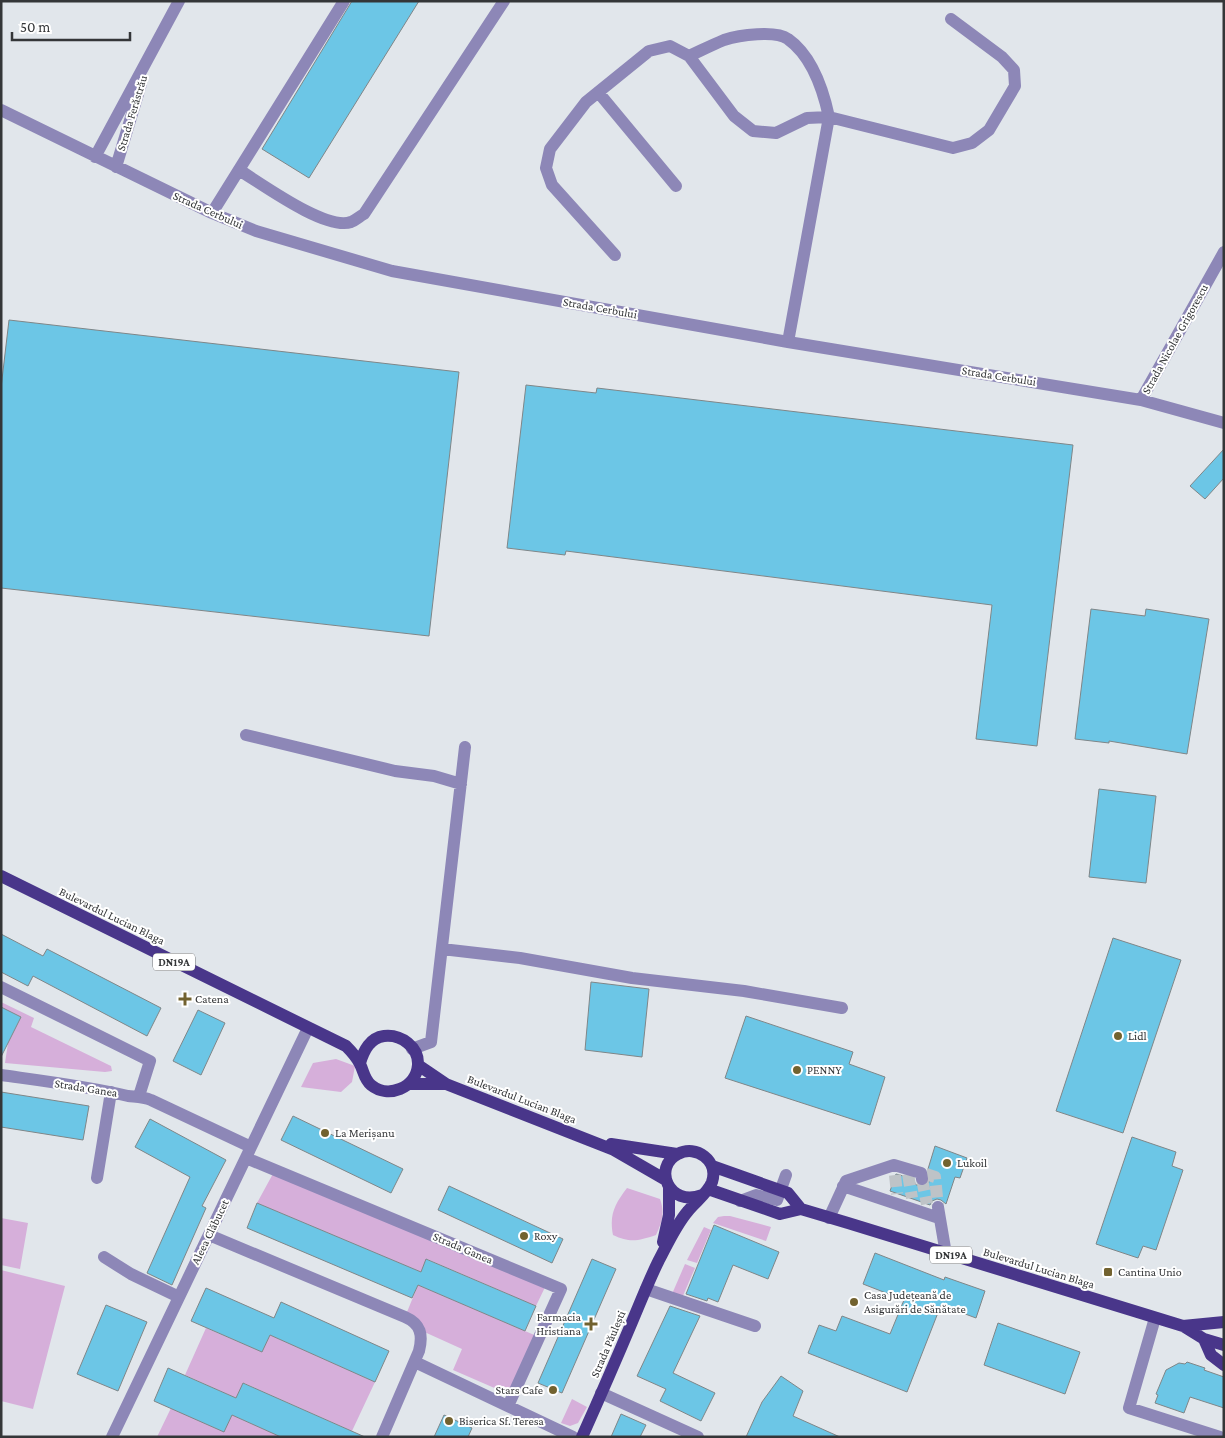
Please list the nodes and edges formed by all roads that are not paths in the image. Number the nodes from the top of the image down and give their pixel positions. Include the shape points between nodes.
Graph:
1 (179, 1) edge
2 (344, 1) edge
3 (504, 1) edge
4 (950, 19) dead end
5 (689, 56) junction
6 (148, 60) junction
7 (598, 92) junction
8 (1, 110) edge
9 (829, 117) junction
10 (95, 157) junction
11 (116, 167) junction
12 (239, 170) junction
13 (676, 186) dead end
14 (212, 213) junction
15 (1224, 252) edge
16 (615, 255) dead end
17 (788, 342) junction
18 (1141, 400) junction
19 (1224, 424) edge
20 (246, 735) dead end
21 (466, 747) dead end
22 (461, 784) junction
23 (1, 876) edge
24 (442, 949) junction
25 (1, 987) edge
26 (842, 1008) dead end
27 (308, 1028) junction
28 (370, 1043) junction
29 (346, 1046) junction
30 (412, 1049) junction
31 (360, 1063) junction
32 (418, 1065) junction
33 (1, 1075) edge
34 (409, 1084) junction
35 (446, 1084) junction
36 (111, 1092) junction
37 (139, 1096) junction
38 (588, 1140) junction
39 (248, 1152) junction
40 (677, 1154) junction
41 (712, 1166) junction
42 (786, 1175) dead end
43 (923, 1175) dead end
44 (97, 1178) dead end
45 (668, 1184) junction
46 (843, 1186) junction
47 (781, 1190) junction
48 (705, 1192) junction
49 (897, 1194) dead end
50 (740, 1200) junction
51 (801, 1209) junction
52 (934, 1210) junction
53 (829, 1218) junction
54 (209, 1235) junction
55 (946, 1254) junction
56 (104, 1257) dead end
57 (658, 1262) junction
58 (646, 1289) junction
59 (179, 1297) junction
60 (1156, 1318) junction
61 (1224, 1322) edge
62 (755, 1326) dead end
63 (1183, 1326) junction
64 (1204, 1340) junction
65 (1224, 1345) edge
66 (415, 1362) junction
67 (1224, 1365) edge
68 (601, 1393) junction
69 (508, 1406) junction
70 (112, 1437) edge
71 (382, 1437) edge
72 (573, 1437) edge
73 (582, 1437) edge
74 (698, 1437) edge
75 (1220, 1437) edge

1 - 6 street, Strada Ferăstrău
2 - 12 street
3 - 12 street via 364,214 350,222 330,222 306,212
4 - 9 street via 1002,57 1014,70 1015,86 989,130 972,143 953,148
5 - 7 street via 670,46 649,51
5 - 9 street via 734,116 753,131 776,133 807,118
5 - 9 street via 725,40 758,33 787,38 806,57 824,94
6 - 10 street, Strada Ferăstrău
6 - 11 street, Strada Ferăstrău
7 - 13 street
7 - 16 street via 586,102 550,149 546,168 552,185
8 - 10 street, Strada Cerbului
9 - 17 street
10 - 11 street, Strada Cerbului
11 - 14 street, Strada Cerbului
12 - 14 street
14 - 17 street, Strada Cerbului via 256,231 392,271
15 - 18 street, Strada Nicolae Grigorescu
17 - 18 street, Strada Cerbului
18 - 19 street, Strada Cerbului
20 - 22 street
21 - 22 street
22 - 24 street
23 - 27 main road, Bulevardul Lucian Blaga / DN19A
24 - 26 street via 520,958 632,978 744,991
24 - 30 street via 431,1042
25 - 37 street via 150,1062
27 - 29 main road, Bulevardul Lucian Blaga / DN19A
27 - 39 street, Aleea Clăbucet
28 - 29 main road
28 - 30 main road via 391,1035 408,1043
28 - 31 main road
29 - 31 main road, Bulevardul Lucian Blaga / DN19A
30 - 32 main road
31 - 34 main road, Bulevardul Lucian Blaga / DN19A via 364,1075 376,1089 394,1091
32 - 34 main road
32 - 35 main road, Bulevardul Lucian Blaga / DN19A
33 - 36 street, Strada Ganea
34 - 35 main road, Bulevardul Lucian Blaga / DN19A
35 - 38 main road, Bulevardul Lucian Blaga / DN19A
36 - 37 street, Strada Ganea
36 - 44 street
37 - 39 street, Strada Ganea via 178,1112
38 - 40 main road, Bulevardul Lucian Blaga / DN19A
38 - 45 main road, Bulevardul Lucian Blaga / DN19A via 633,1160
39 - 54 street, Aleea Clăbucet
39 - 69 street, Strada Ganea via 561,1289
40 - 41 main road, Bulevardul Lucian Blaga via 696,1152 704,1155
40 - 45 main road via 668,1164
41 - 47 main road, Bulevardul Lucian Blaga / DN19A
41 - 48 main road via 712,1182
42 - 47 street
43 - 46 street via 901,1171 846,1181
45 - 48 main road, Bulevardul Lucian Blaga via 676,1194 684,1197 693,1198
45 - 57 main road, Strada Păulești via 668,1226
46 - 52 street
46 - 53 street
47 - 50 street via 777,1200 756,1196
47 - 51 main road, Bulevardul Lucian Blaga / DN19A via 788,1192
48 - 50 main road, Bulevardul Lucian Blaga / DN19A
48 - 57 main road, Strada Păulești via 678,1225
49 - 52 street via 898,1200 912,1201
50 - 51 main road, Bulevardul Lucian Blaga / DN19A via 780,1214
51 - 53 main road, Bulevardul Lucian Blaga / DN19A
52 - 55 street
53 - 55 main road, Bulevardul Lucian Blaga / DN19A
54 - 59 street, Aleea Clăbucet
54 - 66 street via 409,1319 420,1330 422,1340
55 - 60 main road, Bulevardul Lucian Blaga / DN19A
56 - 59 street
57 - 58 main road, Strada Păulești
58 - 62 street
58 - 68 main road, Strada Păulești
59 - 70 street, Aleea Clăbucet
60 - 63 main road, Bulevardul Lucian Blaga / DN19A
60 - 75 street via 1129,1408
61 - 63 main road, Bulevardul Lucian Blaga / DN19A
63 - 64 main road, Bulevardul Lucian Blaga / DN19A
64 - 65 main road, Bulevardul Lucian Blaga / DN19A
64 - 67 main road via 1211,1355
66 - 69 street
66 - 71 street
68 - 73 main road, Strada Păulești
68 - 74 street
69 - 72 street

